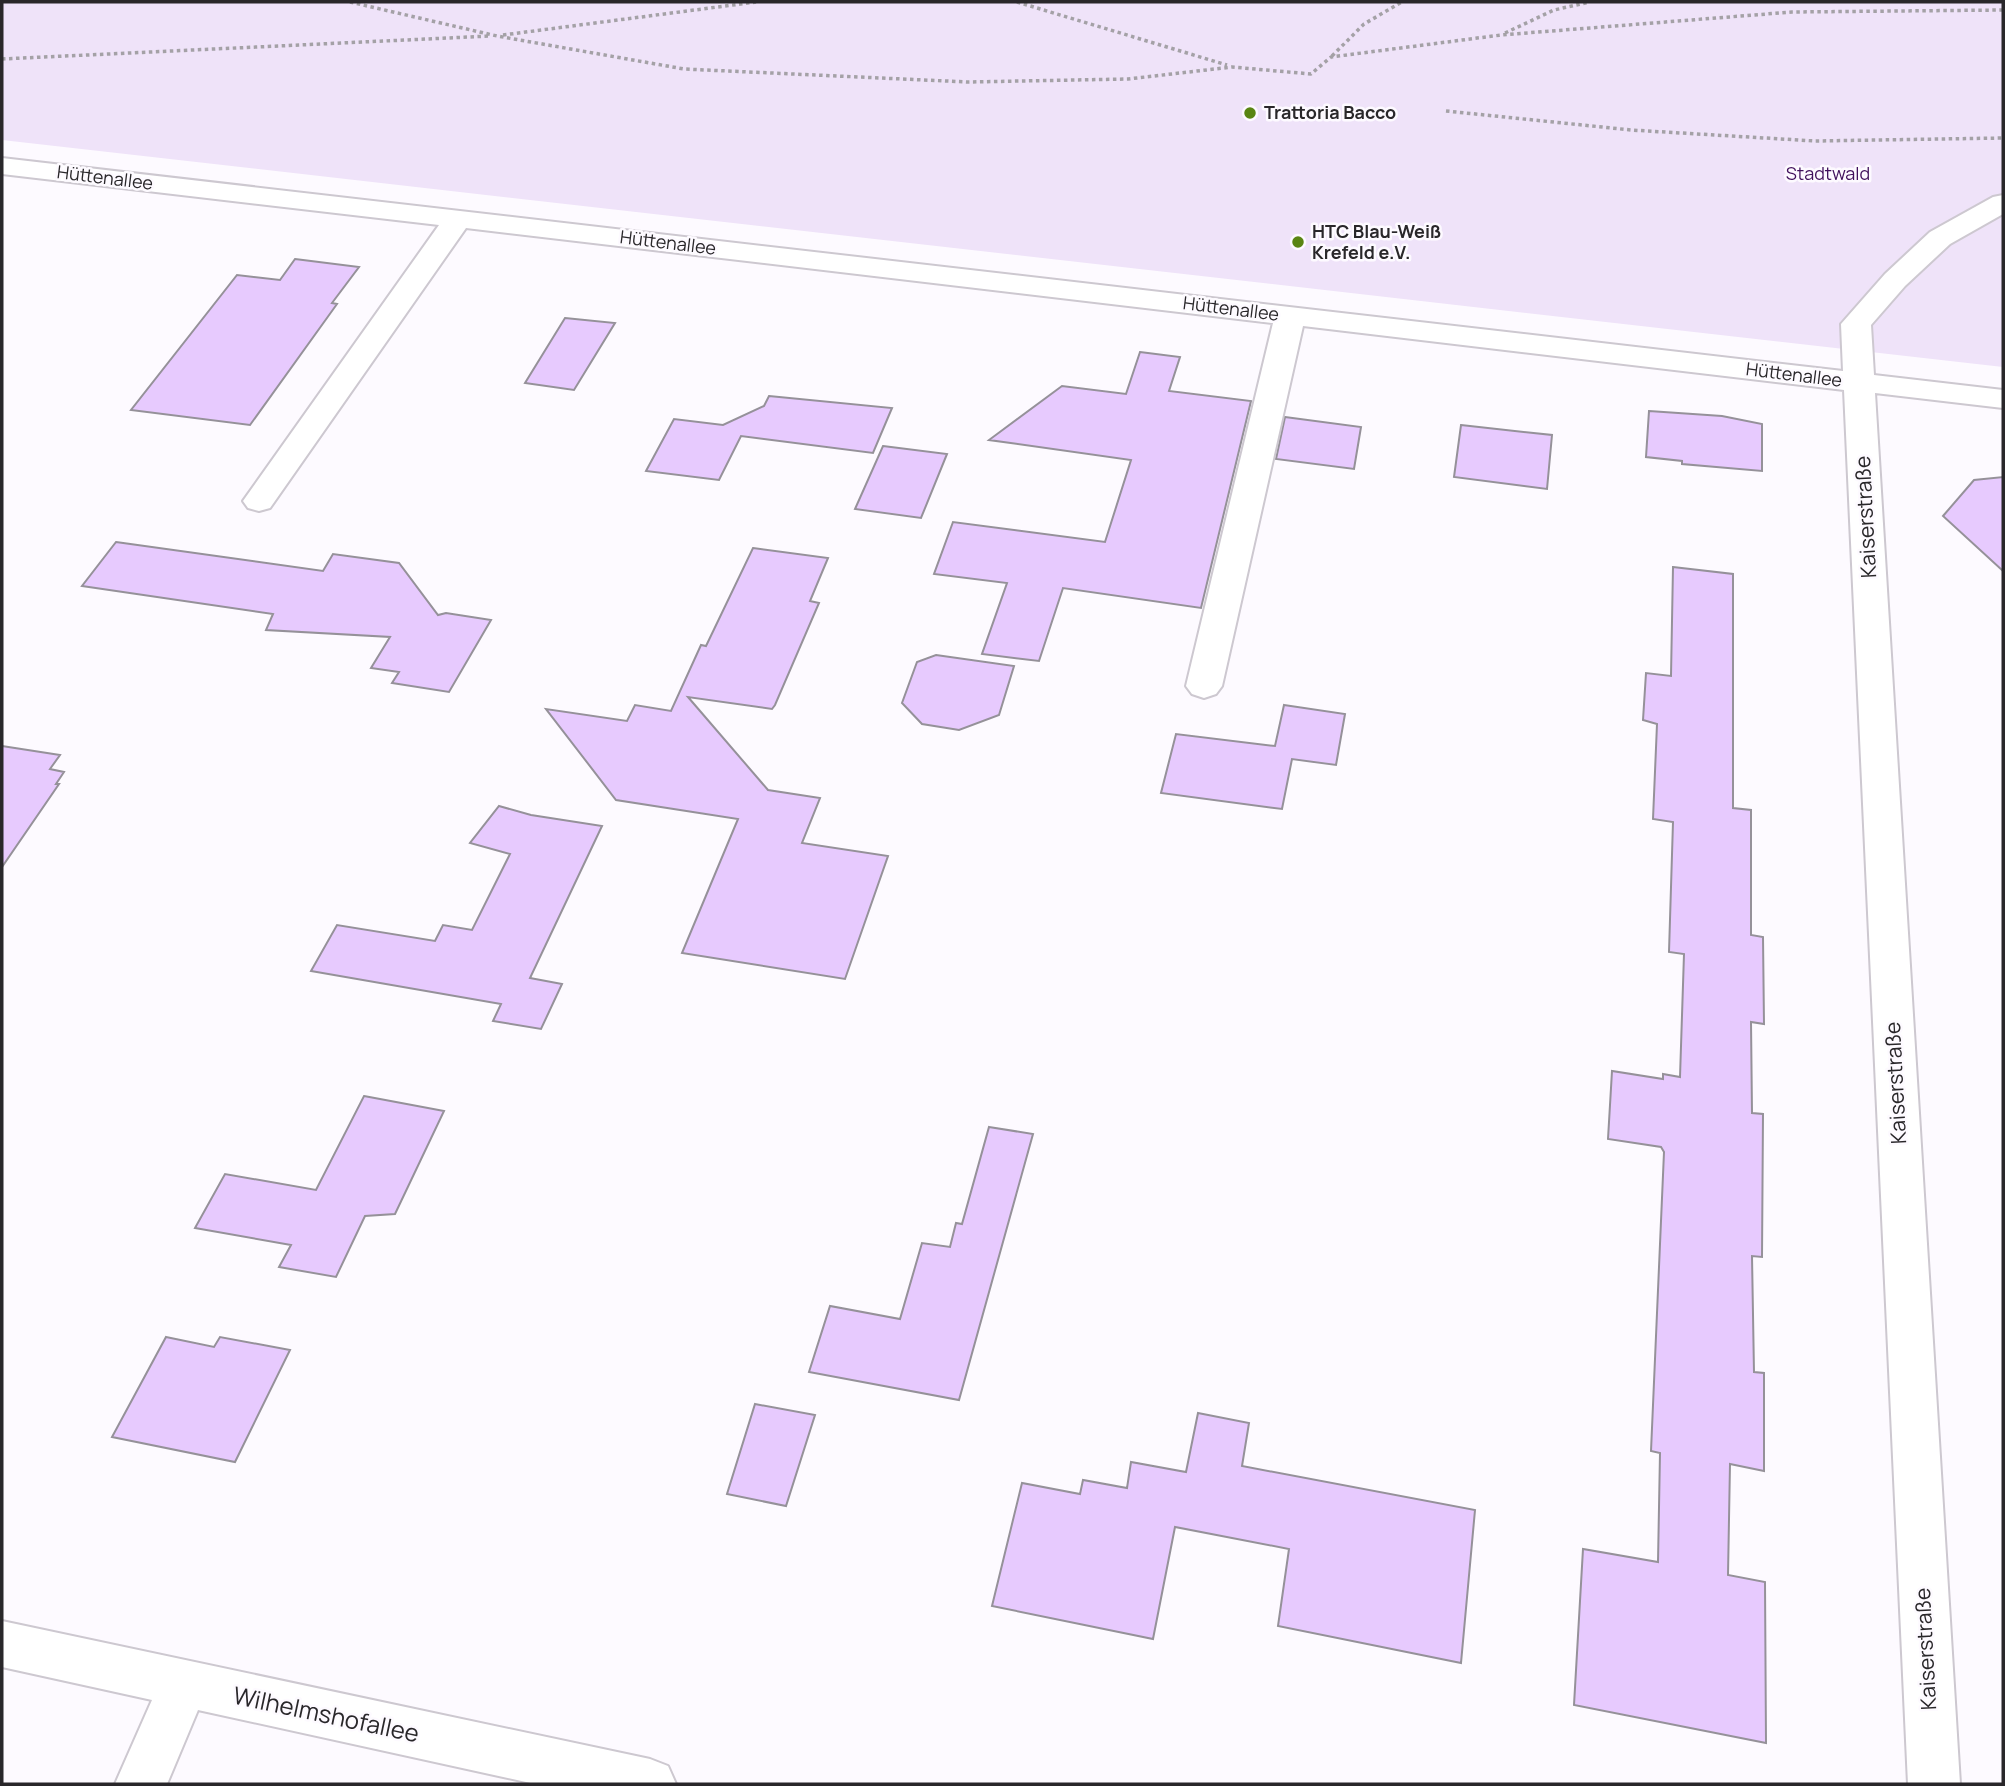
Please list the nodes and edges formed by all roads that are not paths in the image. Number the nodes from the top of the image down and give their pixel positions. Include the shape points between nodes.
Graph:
1 (2, 166) edge
2 (2003, 203) edge
3 (458, 219) junction
4 (1290, 316) junction
5 (1859, 382) junction
6 (2003, 399) edge
7 (259, 501) dead end
8 (1204, 686) dead end
9 (2, 1644) edge
10 (184, 1685) junction
11 (141, 1784) edge
12 (650, 1784) edge
13 (1934, 1784) edge

1 - 3 street, Hüttenallee
2 - 5 street, Kaiserstraße via 1940,238 1856,324
3 - 4 street, Hüttenallee
3 - 7 street
4 - 5 street, Hüttenallee
4 - 8 street
5 - 6 street, Hüttenallee
5 - 13 street, Kaiserstraße
9 - 10 street, Wilhelmshofallee
10 - 11 street
10 - 12 street, Wilhelmshofallee

